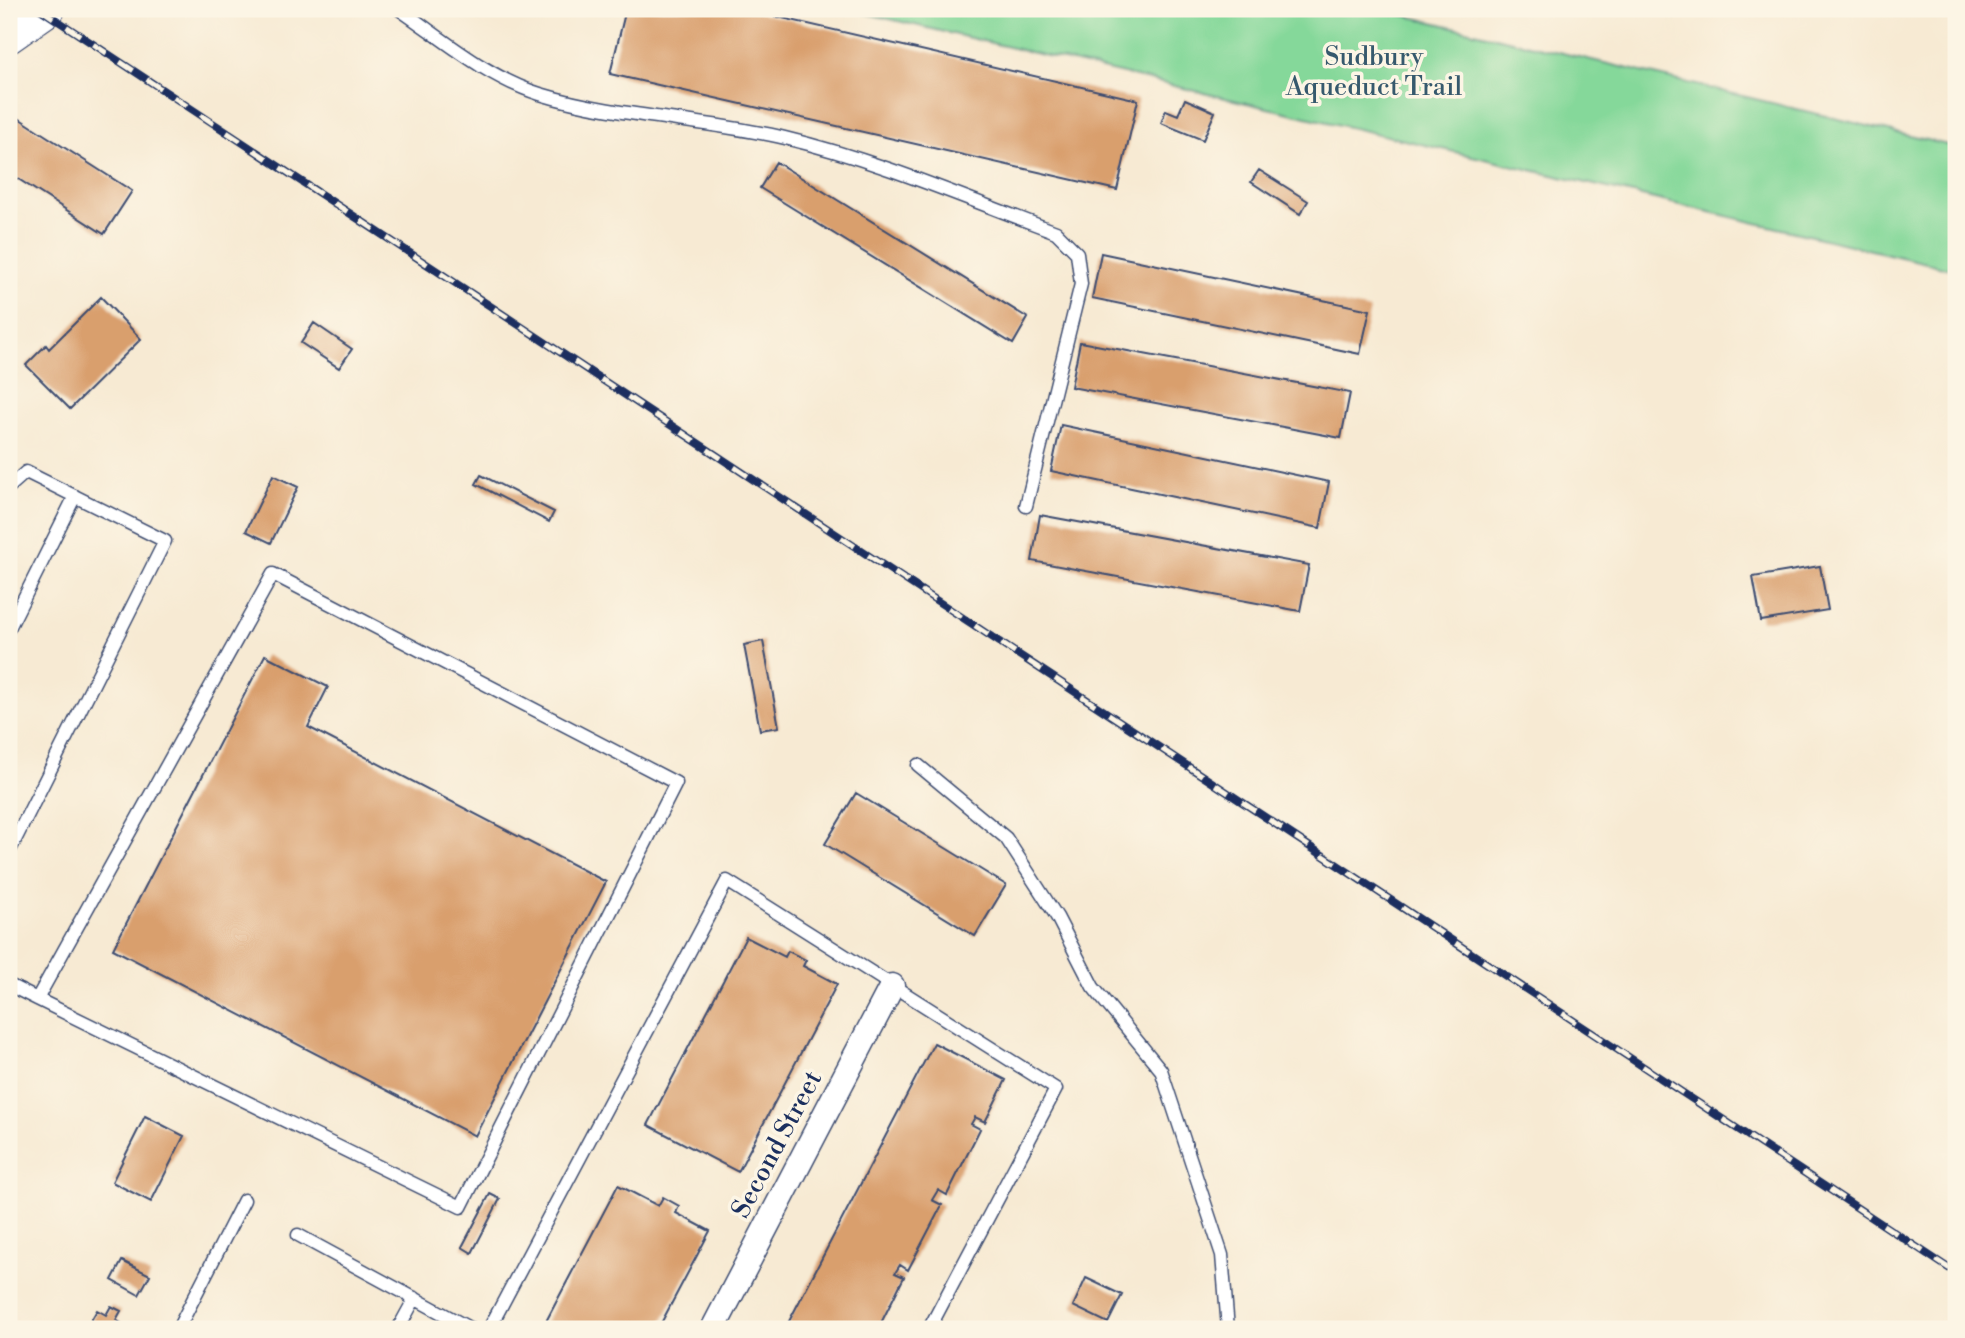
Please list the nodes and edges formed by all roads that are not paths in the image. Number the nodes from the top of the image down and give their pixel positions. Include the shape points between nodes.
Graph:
1 (49, 9) edge
2 (399, 9) edge
3 (9, 37) edge
4 (9, 487) edge
5 (75, 496) junction
6 (1026, 506) dead end
7 (9, 628) edge
8 (918, 765) dead end
9 (9, 852) edge
10 (9, 985) edge
11 (892, 986) junction
12 (37, 999) junction
13 (244, 1200) dead end
14 (298, 1235) dead end
15 (415, 1298) junction
16 (178, 1329) edge
17 (398, 1329) edge
18 (471, 1329) edge
19 (489, 1329) edge
20 (713, 1329) edge
21 (929, 1329) edge
22 (1228, 1329) edge

1 - 3 street
2 - 6 lane via 488,70 538,93 833,151 1056,232 1077,253 1081,284
4 - 5 lane via 26,472
5 - 7 lane
5 - 9 lane via 165,541
8 - 22 lane via 1006,838 1057,916 1093,988 1161,1070 1222,1255
10 - 12 lane
11 - 19 lane via 727,881
11 - 20 street, Second Street
11 - 21 lane via 1056,1089
12 - 12 lane via 273,575 677,783 461,1207
13 - 16 lane
14 - 15 lane
15 - 17 lane
15 - 18 lane

